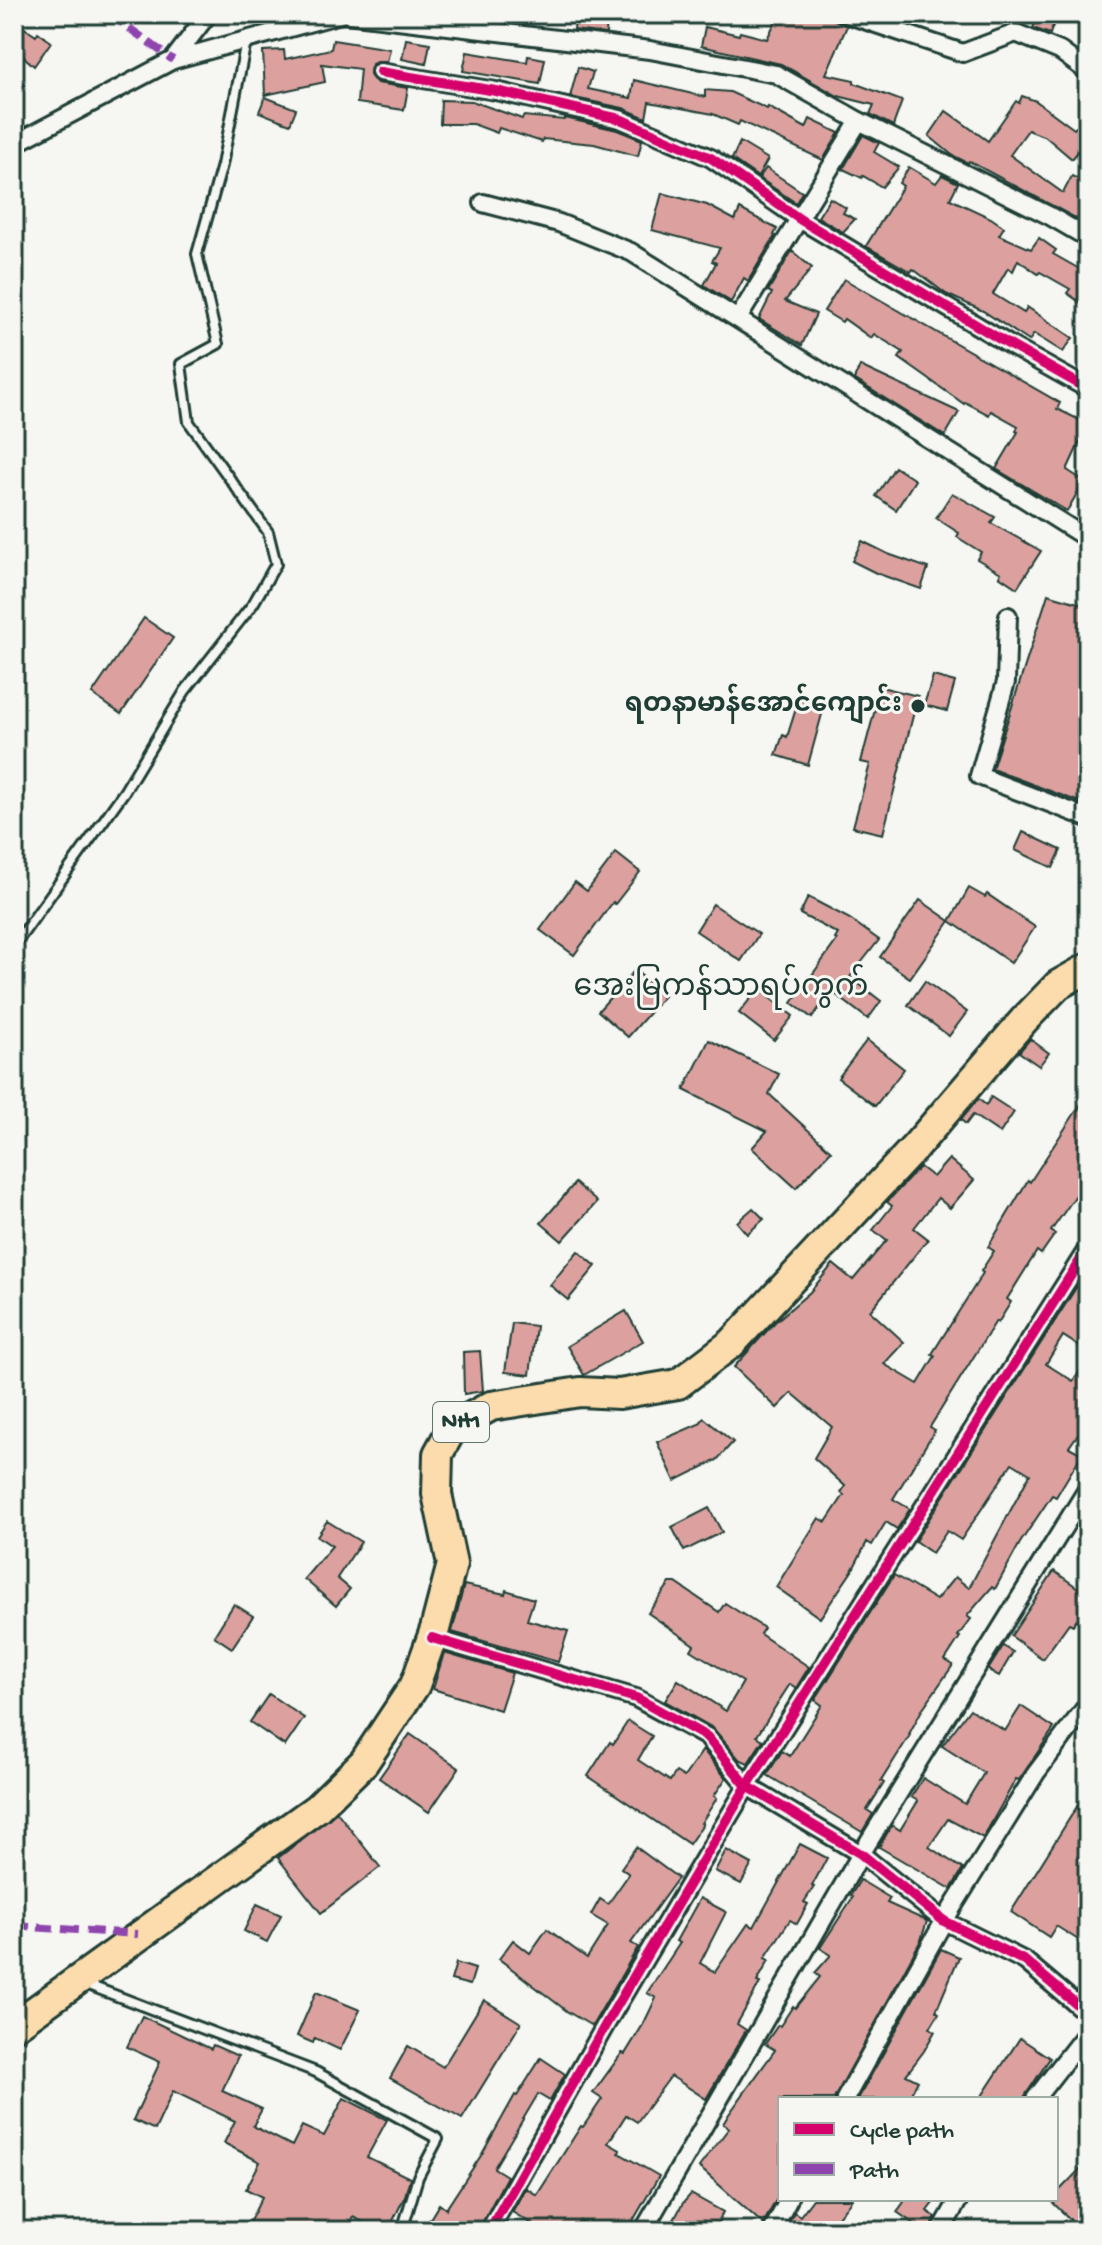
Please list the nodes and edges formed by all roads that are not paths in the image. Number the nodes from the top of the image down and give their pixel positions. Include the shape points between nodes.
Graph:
1 (208, 14) edge
2 (344, 14) edge
3 (846, 14) edge
4 (247, 38) junction
5 (173, 60) junction
6 (380, 72) dead end
7 (1088, 72) edge
8 (859, 121) junction
9 (14, 144) edge
10 (483, 203) dead end
11 (801, 220) junction
12 (1088, 238) edge
13 (739, 317) junction
14 (1088, 389) edge
15 (1088, 539) edge
16 (1008, 616) dead end
17 (1088, 818) edge
18 (14, 946) edge
19 (1088, 968) edge
20 (1088, 1248) edge
21 (1088, 1488) edge
22 (432, 1638) junction
23 (1088, 1704) edge
24 (747, 1786) junction
25 (861, 1854) junction
26 (944, 1921) junction
27 (77, 1980) junction
28 (1088, 2014) edge
29 (14, 2026) edge
30 (1088, 2031) edge
31 (846, 2097) edge
32 (1037, 2097) edge
33 (788, 2201) edge
34 (958, 2201) edge
35 (402, 2231) edge
36 (489, 2231) edge
37 (643, 2231) edge
38 (772, 2231) edge
39 (941, 2231) edge

1 - 5 street
2 - 4 street
2 - 8 street via 650,50 776,74
3 - 7 street via 963,53 1016,33 1060,51
4 - 5 street
4 - 18 lane via 222,165 197,254 218,344 181,364 189,422 268,532 276,564
5 - 9 street
6 - 11 street via 620,119 711,158
8 - 11 street
8 - 12 street
10 - 13 street via 559,223 631,252
11 - 13 street
11 - 14 street
13 - 15 street
16 - 17 street via 1006,682 979,776
19 - 22 highway, NH1 via 1058,985 1024,1020 916,1146 732,1343 678,1384 491,1406 453,1427 438,1454 437,1494 452,1564
20 - 24 street
21 - 25 street
22 - 24 street via 636,1698 707,1737
22 - 27 highway, NH1 via 415,1685 364,1762 317,1808
23 - 26 street via 1036,1773
24 - 25 street
24 - 36 street
25 - 26 street
25 - 37 street
26 - 28 street via 1025,1961
26 - 31 street
27 - 29 highway, NH1
27 - 35 lane via 316,2072 438,2139 418,2177
30 - 32 street
33 - 38 street
34 - 39 street

